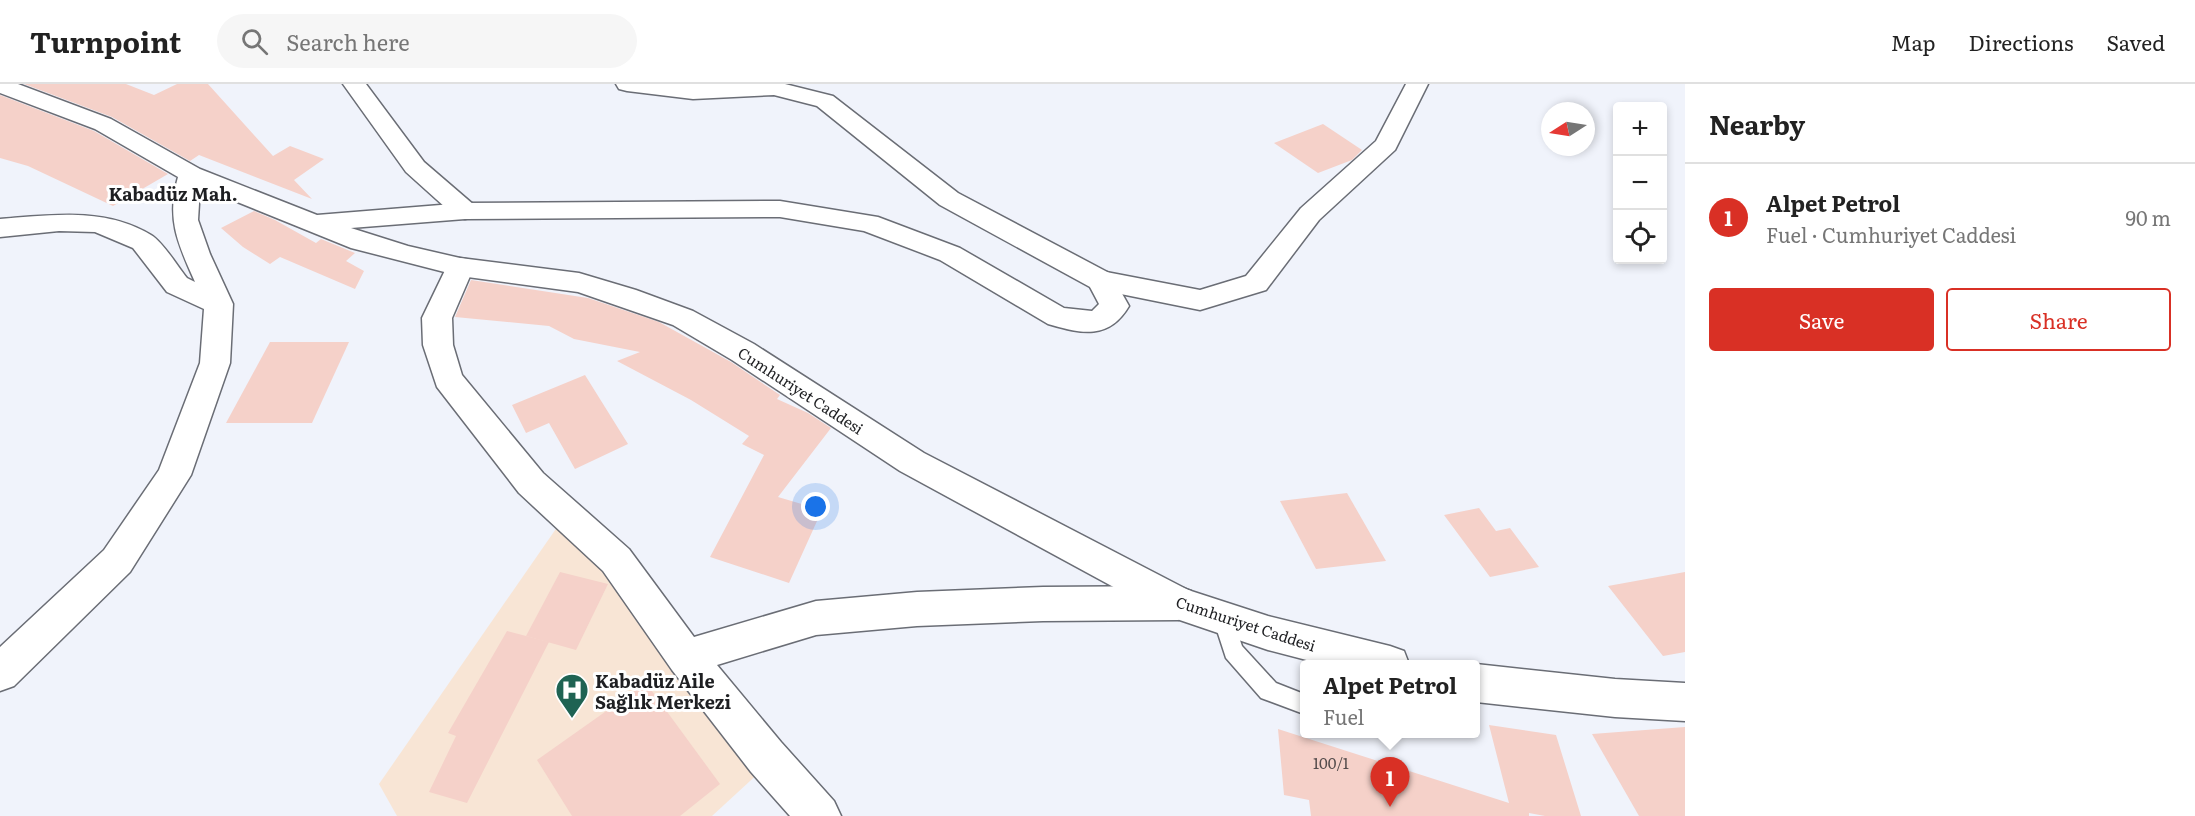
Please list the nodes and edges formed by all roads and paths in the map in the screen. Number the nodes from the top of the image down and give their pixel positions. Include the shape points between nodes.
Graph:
1 (354, 84) edge
2 (627, 84) edge
3 (1417, 84) edge
4 (0, 85) edge
5 (191, 174) junction
6 (465, 211) junction
7 (315, 222) junction
8 (0, 228) edge
9 (459, 267) junction
10 (1101, 281) junction
11 (219, 304) junction
12 (1178, 603) junction
13 (1223, 618) junction
14 (686, 657) junction
15 (1374, 660) edge
16 (0, 673) edge
17 (1480, 685) edge
18 (1300, 702) edge
19 (1685, 702) edge
20 (819, 816) edge

1 - 6 street via 415,167
2 - 10 street via 693,92 774,88 825,101 949,199
3 - 10 street via 1386,144 1310,214 1256,283 1200,300
4 - 5 street, Cumhuriyet Caddesi via 103,124
5 - 7 street, Cumhuriyet Caddesi
5 - 11 street via 185,220
6 - 7 street
6 - 10 street via 780,209 869,223 950,254 1058,317 1099,322 1115,306
7 - 9 street, Cumhuriyet Caddesi via 361,242
8 - 11 street via 99,224 143,242 177,285
9 - 12 street, Cumhuriyet Caddesi via 579,283 683,318 743,352 912,462
9 - 14 street via 437,318 438,345 448,379 531,483 616,560
11 - 16 street via 215,363 174,475 117,561
12 - 13 street, Cumhuriyet Caddesi
12 - 14 street via 940,608 816,618
13 - 15 street, Cumhuriyet Caddesi
13 - 18 lane via 1233,651 1269,691
14 - 20 street
17 - 19 street

